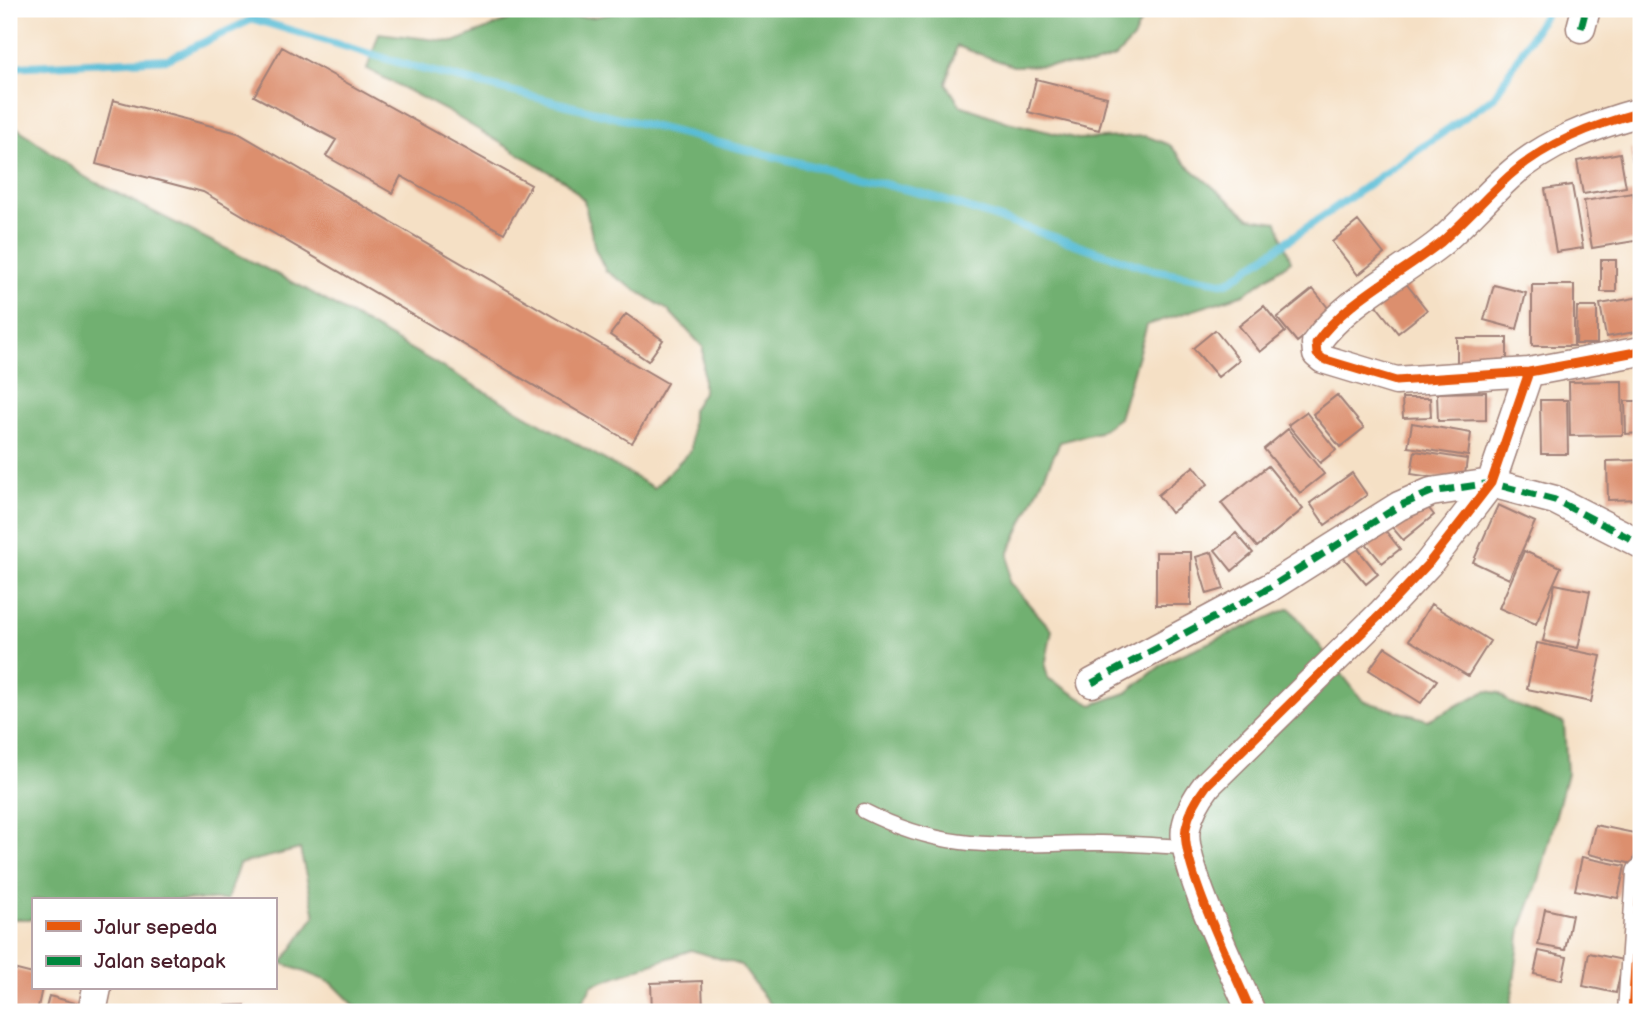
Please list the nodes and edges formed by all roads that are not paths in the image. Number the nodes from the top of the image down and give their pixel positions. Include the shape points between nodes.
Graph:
1 (1641, 112) edge
2 (1641, 351) edge
3 (1529, 372) junction
4 (1490, 483) junction
5 (1641, 544) edge
6 (1092, 683) dead end
7 (864, 811) dead end
8 (1185, 847) junction
9 (1641, 873) edge
10 (97, 990) edge
11 (1635, 1011) edge
12 (92, 1012) edge
13 (1251, 1012) edge

1 - 3 street via 1584,130 1542,151 1440,242 1364,297 1316,343 1323,359 1396,381
2 - 3 street
3 - 4 street
4 - 5 street via 1555,500
4 - 6 street via 1431,492 1399,506 1269,588
4 - 8 street via 1381,614 1207,785 1194,803 1185,829
7 - 8 lane via 912,833 962,844 1000,847 1096,842
8 - 13 street via 1192,876
9 - 11 street
10 - 12 street

